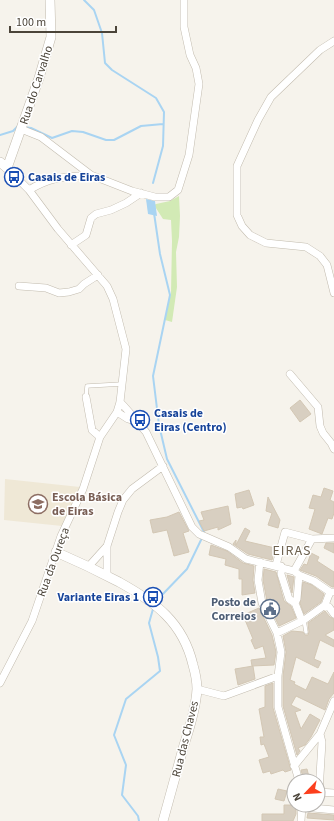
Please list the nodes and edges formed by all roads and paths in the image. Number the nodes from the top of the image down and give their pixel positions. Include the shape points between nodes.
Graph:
1 (50, 0) edge
2 (184, 0) edge
3 (334, 41) edge
4 (21, 129) junction
5 (4, 165) edge
6 (91, 175) junction
7 (29, 190) junction
8 (141, 193) junction
9 (71, 245) junction
10 (98, 275) junction
11 (19, 286) dead end
12 (334, 293) edge
13 (290, 374) dead end
14 (122, 384) junction
15 (86, 397) joint
16 (120, 402) junction
17 (117, 412) junction
18 (135, 420) junction
19 (100, 437) junction
20 (334, 449) edge
21 (163, 466) junction
22 (334, 538) edge
23 (312, 539) junction
24 (106, 546) junction
25 (56, 552) junction
26 (260, 562) junction
27 (90, 566) junction
28 (279, 566) junction
29 (296, 573) junction
30 (106, 575) junction
31 (332, 592) edge
32 (295, 603) junction
33 (325, 605) junction
34 (334, 614) edge
35 (303, 620) junction
36 (306, 632) dead end
37 (277, 633) junction
38 (278, 676) junction
39 (0, 683) edge
40 (197, 688) junction
41 (334, 701) edge
42 (320, 734) junction
43 (294, 766) junction
44 (296, 773) edge
45 (320, 773) edge
46 (163, 821) edge

1 - 4 street, Rua do Carvalho via 51,37
2 - 8 street via 184,27 199,84 189,155 178,190 169,197
3 - 12 street via 320,50 271,97 237,166 237,215 242,226 250,235 266,242 306,247 320,256 327,265
4 - 5 street, Rua do Carvalho
4 - 6 street via 41,136
5 - 7 street, Rua da Oureça
6 - 7 street via 54,178 41,182
6 - 8 street via 132,192
7 - 9 street, Rua da Oureça
8 - 9 street via 111,210 96,214 91,218 86,235
9 - 10 street, Rua da Oureça
10 - 11 street via 69,292 59,293 46,288
10 - 14 street, Rua da Oureça via 113,299 126,349
13 - 20 street via 318,407 323,434
14 - 15 lane via 87,386
14 - 16 street, Rua da Oureça
15 - 19 street via 92,430
16 - 17 street, Rua da Oureça
16 - 18 street
17 - 18 street
17 - 19 street, Rua da Oureça
18 - 21 street via 146,432
19 - 25 street, Rua da Oureça via 83,489
21 - 24 street via 132,489 123,500
21 - 26 street via 195,531 246,558
22 - 23 street
23 - 28 street via 285,532
23 - 29 street
24 - 27 street
24 - 30 street
25 - 27 street, Rua das Chaves
25 - 39 street, Rua da Oureça via 32,622
26 - 28 street
26 - 37 street via 258,580 262,603
27 - 30 street, Rua das Chaves
28 - 29 street
28 - 32 street via 289,599
29 - 31 street
29 - 32 street via 298,599
30 - 40 street, Rua das Chaves via 144,596 168,616 182,635 191,655
31 - 33 street
32 - 35 street
33 - 34 street
33 - 35 street
35 - 36 lane
35 - 37 street
37 - 38 street via 281,652
38 - 40 street via 224,696
38 - 43 street via 278,707
40 - 46 street, Rua das Chaves via 194,712
41 - 42 street
42 - 43 street
42 - 45 street via 322,742
43 - 44 street

